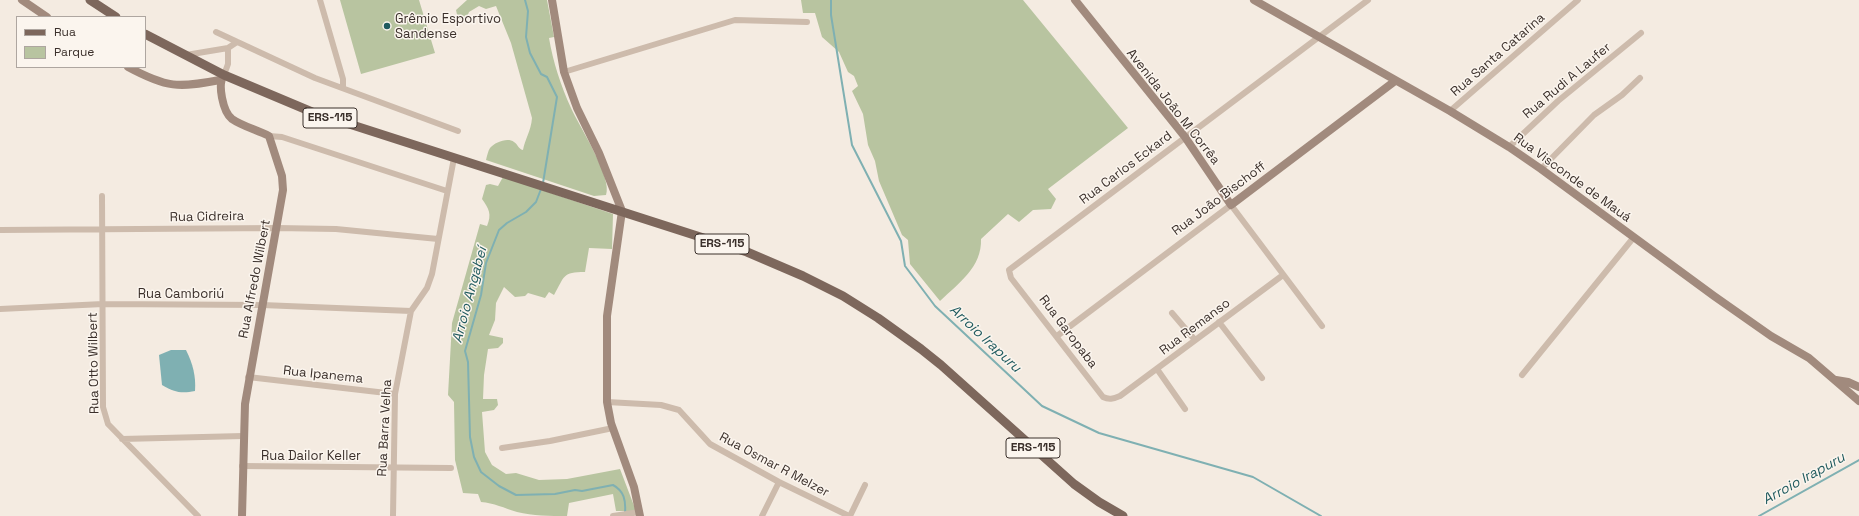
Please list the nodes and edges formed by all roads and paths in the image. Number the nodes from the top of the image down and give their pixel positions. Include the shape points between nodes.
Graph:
1 (22, 0) edge
2 (90, 0) edge
3 (320, 0) edge
4 (552, 0) edge
5 (1075, 0) edge
6 (1254, 0) edge
7 (1368, 0) edge
8 (1578, 0) edge
9 (46, 16) edge
10 (114, 16) edge
11 (807, 22) dead end
12 (216, 32) dead end
13 (1641, 34) dead end
14 (146, 35) edge
15 (1320, 36) junction
16 (237, 42) junction
17 (228, 48) junction
18 (182, 55) junction
19 (130, 68) edge
20 (564, 72) junction
21 (222, 78) junction
22 (1640, 78) dead end
23 (1395, 81) junction
24 (343, 88) junction
25 (1450, 111) junction
26 (458, 131) dead end
27 (269, 136) junction
28 (1185, 137) junction
29 (1508, 147) junction
30 (454, 158) junction
31 (1541, 169) junction
32 (447, 191) junction
33 (102, 196) dead end
34 (1231, 205) junction
35 (622, 211) junction
36 (277, 228) junction
37 (102, 229) junction
38 (0, 230) edge
39 (1634, 238) junction
40 (438, 239) junction
41 (1011, 266) joint
42 (1283, 275) junction
43 (103, 304) junction
44 (262, 305) junction
45 (0, 309) edge
46 (411, 312) junction
47 (1172, 313) dead end
48 (1219, 322) junction
49 (1322, 326) dead end
50 (1057, 336) junction
51 (1195, 340) junction
52 (1157, 369) junction
53 (1522, 375) dead end
54 (248, 377) junction
55 (1262, 378) dead end
56 (1835, 380) junction
57 (1859, 387) edge
58 (395, 394) junction
59 (1120, 396) joint
60 (1859, 401) edge
61 (607, 402) junction
62 (1186, 410) dead end
63 (613, 428) junction
64 (243, 436) junction
65 (122, 439) junction
66 (502, 448) dead end
67 (242, 466) junction
68 (393, 468) junction
69 (451, 468) dead end
70 (779, 482) junction
71 (866, 485) dead end
72 (640, 514) edge
73 (198, 516) edge
74 (242, 516) edge
75 (393, 516) edge
76 (613, 516) edge
77 (762, 516) edge
78 (850, 516) edge
79 (1123, 516) edge

1 - 9 street
2 - 10 main road
3 - 24 street via 343,79
4 - 20 street
5 - 28 street, Avenida João M Corrêa
6 - 15 street, Rua Visconde de Mauá
7 - 15 street, Rua Carlos Eckard
8 - 25 street, Rua Santa Catarina
11 - 20 street via 735,20
12 - 16 street
13 - 29 street, Rua Rudi A Laufer via 1558,101
14 - 18 main road, ERS-115
15 - 23 street, Rua Visconde de Mauá
15 - 28 street, Rua Carlos Eckard
16 - 17 street
16 - 24 street
17 - 18 street
17 - 21 street via 228,64
18 - 21 main road, ERS-115
19 - 21 street via 169,84 188,86
20 - 35 street
21 - 27 street via 221,95 231,118
21 - 30 main road, ERS-115 via 312,112
22 - 31 street via 1594,115
23 - 25 street, Rua Visconde de Mauá
23 - 34 street, Rua João Bischoff
24 - 26 street
25 - 29 street, Rua Visconde de Mauá
27 - 32 street via 282,137
27 - 36 street, Rua Alfredo Wilbert via 282,176 283,190
28 - 34 street, Avenida João M Corrêa
28 - 41 street, Rua Carlos Eckard
29 - 31 street, Rua Visconde de Mauá
30 - 32 street, Rua Barra Velha
30 - 35 main road, ERS-115
31 - 39 street, Rua Visconde de Mauá
32 - 40 street, Rua Barra Velha
33 - 37 street, Rua Otto Wilbert
34 - 42 street, Avenida João M Corrêa
34 - 50 street, Rua João Bischoff
35 - 61 street via 608,316
35 - 79 main road, ERS-115 via 753,255 803,276 878,318 922,349 1074,484
36 - 37 street, Rua Cidreira
36 - 40 street, Rua Cidreira via 363,230
36 - 44 street, Rua Alfredo Wilbert
37 - 38 street, Rua Cidreira
37 - 43 street, Rua Otto Wilbert
39 - 53 street
39 - 56 street, Rua Visconde de Mauá via 1771,336 1809,358
40 - 46 street, Rua Barra Velha via 427,288
41 - 50 street, Rua Garopaba via 1008,274
42 - 48 street, Rua Remanso
42 - 49 street, Avenida João M Corrêa
43 - 44 street, Rua Camboriú
43 - 45 street, Rua Camboriú
43 - 65 street, Rua Otto Wilbert via 103,407 108,424
44 - 46 street, Rua Camboriú
44 - 54 street, Rua Alfredo Wilbert
46 - 58 street, Rua Barra Velha
47 - 51 street
48 - 51 street, Rua Remanso
48 - 55 street
50 - 59 street, Rua Garopaba via 1103,397 1114,399
51 - 52 street, Rua Remanso
52 - 59 street, Rua Remanso
52 - 62 street
54 - 58 street, Rua Ipanema
54 - 64 street, Rua Alfredo Wilbert
56 - 57 street
56 - 60 street, Rua Visconde de Mauá
58 - 68 street, Rua Barra Velha
61 - 63 street
61 - 70 street, Rua Osmar R Melzer via 661,405 679,410 710,444
63 - 66 street
63 - 72 street via 634,487
64 - 65 street
64 - 67 street, Rua Alfredo Wilbert
65 - 73 street, Rua Otto Wilbert
67 - 68 street, Rua Dailor Keller
67 - 74 street, Rua Alfredo Wilbert
68 - 69 street, Rua Dailor Keller
68 - 75 street, Rua Barra Velha
70 - 77 street
70 - 78 street, Rua Osmar R Melzer
71 - 78 street
72 - 76 street

